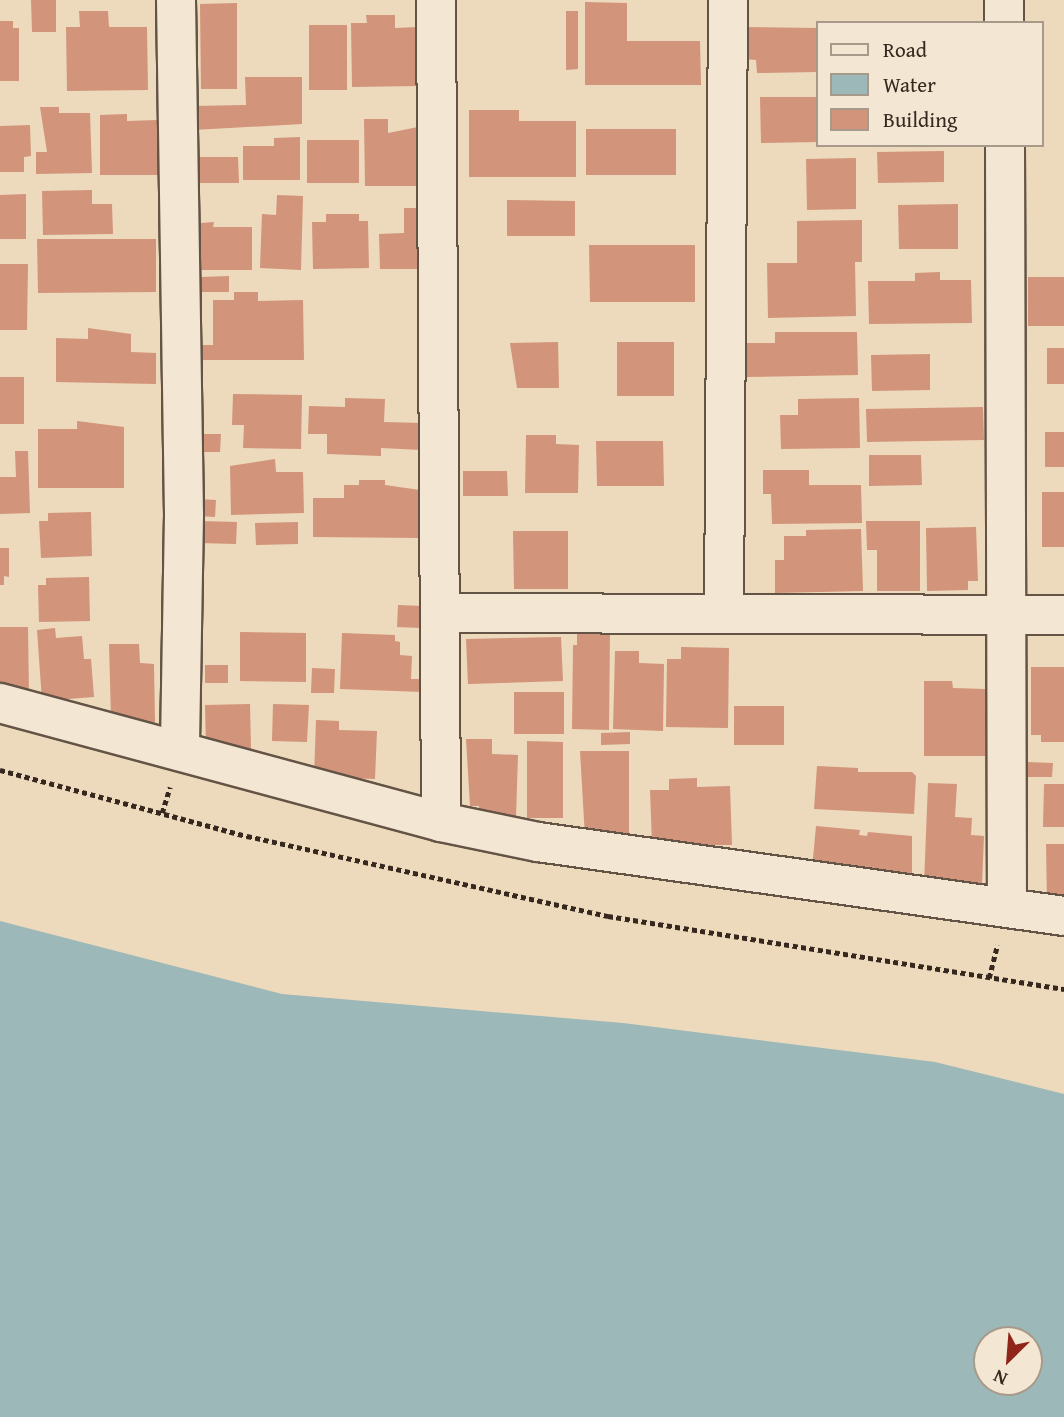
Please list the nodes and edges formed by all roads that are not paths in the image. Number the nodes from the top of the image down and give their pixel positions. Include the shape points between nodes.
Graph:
1 (176, 0) edge
2 (436, 0) edge
3 (728, 0) edge
4 (1004, 0) edge
5 (1004, 21) edge
6 (1005, 147) edge
7 (441, 613) junction
8 (724, 614) junction
9 (1064, 615) edge
10 (1006, 616) junction
11 (0, 703) edge
12 (180, 751) junction
13 (441, 822) junction
14 (1007, 907) junction
15 (1064, 916) edge

1 - 12 street via 184,515
2 - 7 street
3 - 8 street
4 - 5 street
6 - 10 street
7 - 8 street
7 - 13 street
8 - 10 street
9 - 10 street
10 - 14 street
11 - 12 street
12 - 13 street
13 - 14 street via 713,869
14 - 15 street

